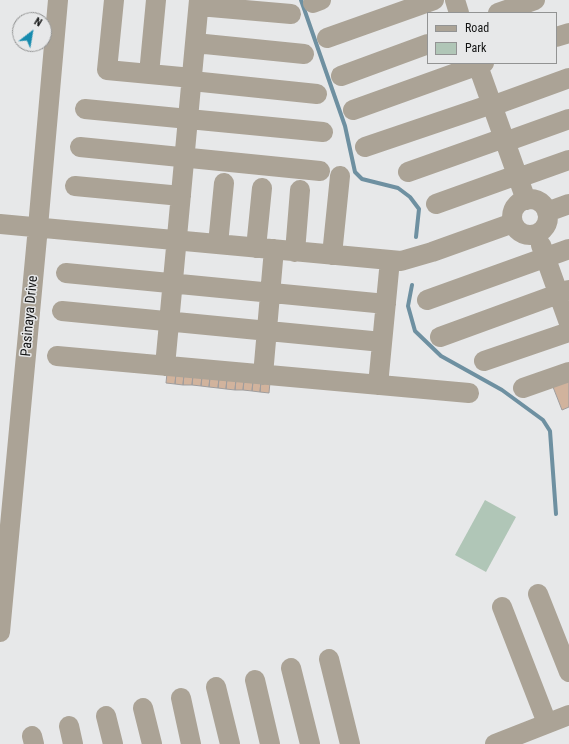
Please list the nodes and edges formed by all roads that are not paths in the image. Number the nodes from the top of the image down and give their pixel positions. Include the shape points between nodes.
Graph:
1 (58, 0) edge
2 (114, 0) edge
3 (156, 0) edge
4 (434, 0) edge
5 (455, 0) edge
6 (535, 0) edge
7 (199, 3) edge
8 (460, 12) edge
9 (501, 12) edge
10 (291, 14) dead end
11 (569, 33) edge
12 (557, 37) edge
13 (327, 38) dead end
14 (195, 43) junction
15 (427, 44) edge
16 (304, 54) dead end
17 (480, 64) edge
18 (149, 74) junction
19 (341, 76) dead end
20 (569, 78) edge
21 (192, 80) junction
22 (317, 94) dead end
23 (492, 105) junction
24 (85, 110) dead end
25 (353, 110) dead end
26 (188, 119) junction
27 (569, 119) edge
28 (323, 132) dead end
29 (505, 140) junction
30 (365, 147) dead end
31 (80, 148) dead end
32 (184, 158) junction
33 (569, 160) edge
34 (320, 171) dead end
35 (408, 172) dead end
36 (340, 176) dead end
37 (517, 176) junction
38 (224, 183) dead end
39 (76, 186) dead end
40 (262, 188) dead end
41 (300, 190) dead end
42 (181, 196) junction
43 (526, 200) junction
44 (436, 204) dead end
45 (569, 204) edge
46 (547, 212) junction
47 (513, 223) junction
48 (0, 224) edge
49 (38, 228) junction
50 (538, 234) junction
51 (177, 240) junction
52 (218, 244) junction
53 (265, 249) junction
54 (569, 249) edge
55 (295, 252) junction
56 (332, 255) junction
57 (546, 257) junction
58 (390, 260) junction
59 (66, 273) dead end
60 (173, 283) junction
61 (564, 292) edge
62 (270, 293) junction
63 (427, 300) dead end
64 (386, 304) junction
65 (62, 311) dead end
66 (169, 322) junction
67 (569, 324) edge
68 (266, 331) junction
69 (569, 332) edge
70 (440, 337) dead end
71 (382, 342) junction
72 (57, 356) dead end
73 (484, 361) dead end
74 (165, 366) junction
75 (569, 372) edge
76 (263, 375) junction
77 (378, 385) junction
78 (523, 388) dead end
79 (469, 393) dead end
80 (538, 594) dead end
81 (502, 607) dead end
82 (0, 632) edge
83 (330, 659) dead end
84 (291, 668) dead end
85 (569, 672) edge
86 (255, 680) dead end
87 (216, 687) dead end
88 (181, 698) dead end
89 (144, 708) dead end
90 (569, 715) edge
91 (106, 716) dead end
92 (547, 723) junction
93 (113, 744) edge
94 (152, 744) edge
95 (191, 744) edge
96 (230, 744) edge
97 (270, 744) edge
98 (310, 744) edge
99 (350, 744) edge
100 (495, 744) edge

1 - 49 street, Pasinaya Drive
2 - 18 street via 107,70
3 - 18 street
4 - 13 street
5 - 8 street
6 - 9 street
7 - 10 street
7 - 14 street
11 - 12 street
14 - 16 street
14 - 21 street
15 - 19 street
17 - 23 street
17 - 25 street
18 - 21 street
20 - 23 street
21 - 22 street
21 - 26 street
23 - 29 street
23 - 30 street
24 - 26 street
26 - 28 street
26 - 32 street
27 - 29 street
29 - 35 street
29 - 37 street
31 - 32 street
32 - 34 street
32 - 42 street
33 - 37 street
36 - 56 street
37 - 43 street
37 - 44 street
38 - 52 street
39 - 42 street
40 - 53 street
41 - 55 street
42 - 51 street
43 - 46 street via 541,203
43 - 47 street via 513,212
45 - 46 street
46 - 50 street via 547,222
47 - 50 street via 526,235
47 - 58 street via 420,256 402,261
48 - 49 street
49 - 51 street
49 - 82 street, Pasinaya Drive
50 - 57 street
51 - 52 street
51 - 60 street
52 - 53 street
53 - 55 street
53 - 62 street
54 - 57 street
55 - 56 street
56 - 58 street
57 - 61 street
57 - 63 street
58 - 64 street
59 - 60 street
60 - 62 street
60 - 66 street
61 - 67 street
61 - 70 street
62 - 64 street
62 - 68 street
64 - 71 street
65 - 66 street
66 - 68 street
66 - 74 street
68 - 71 street
68 - 76 street
69 - 73 street
71 - 77 street
72 - 74 street
74 - 76 street
75 - 78 street
76 - 77 street
77 - 79 street
80 - 85 street
81 - 92 street
83 - 99 street
84 - 98 street
86 - 97 street
87 - 96 street
88 - 95 street
89 - 94 street
90 - 92 street
91 - 93 street
92 - 100 street

